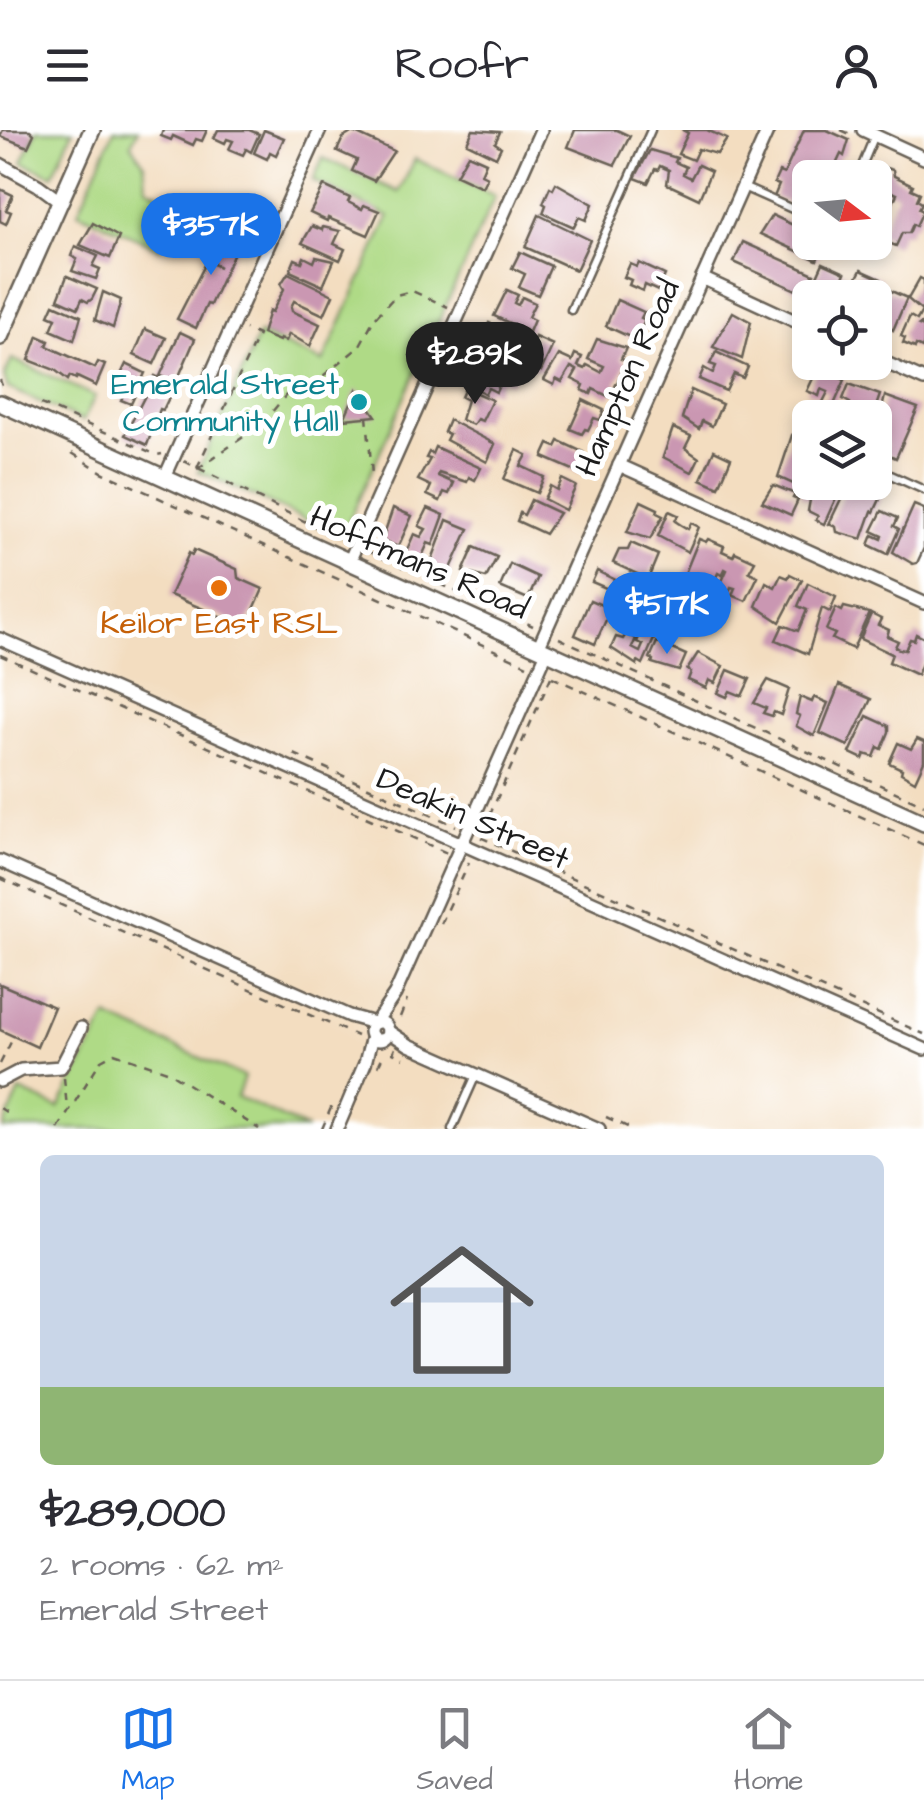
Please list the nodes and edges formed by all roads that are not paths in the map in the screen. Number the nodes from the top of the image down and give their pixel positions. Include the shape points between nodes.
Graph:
1 (92, 130) edge
2 (320, 130) edge
3 (541, 130) edge
4 (652, 130) edge
5 (768, 130) edge
6 (869, 133) edge
7 (924, 158) edge
8 (861, 160) edge
9 (0, 164) edge
10 (743, 187) junction
11 (60, 202) junction
12 (792, 209) edge
13 (702, 278) junction
14 (571, 310) dead end
15 (792, 320) edge
16 (0, 337) edge
17 (892, 366) edge
18 (924, 380) edge
19 (0, 393) edge
20 (619, 465) junction
21 (892, 475) edge
22 (165, 478) junction
23 (924, 490) edge
24 (353, 554) junction
25 (924, 603) edge
26 (0, 640) edge
27 (548, 647) junction
28 (924, 824) edge
29 (462, 844) junction
30 (0, 861) edge
31 (81, 1028) dead end
32 (377, 1032) junction
33 (924, 1049) edge
34 (476, 1074) junction
35 (0, 1081) edge
36 (337, 1129) edge
37 (452, 1129) edge
38 (599, 1129) edge

1 - 11 main road
2 - 22 street
3 - 24 street
4 - 14 lane
5 - 10 street, Hampton Road
6 - 7 street
6 - 8 lane
9 - 11 street
10 - 12 lane
10 - 13 street, Hampton Road
11 - 16 main road
13 - 15 street
13 - 20 street, Hampton Road
17 - 18 street
19 - 22 main road, Hoffmans Road
20 - 25 street
20 - 27 street, Hampton Road
21 - 23 lane
22 - 24 main road, Hoffmans Road
24 - 27 main road, Hoffmans Road
26 - 29 street, Deakin Street
27 - 28 main road, Hoffmans Road
27 - 29 street, Hampton Road via 545,674
29 - 32 street, Hampton Road
29 - 33 street, Deakin Street
30 - 32 street
31 - 35 street via 62,1067 21,1070
32 - 34 street
32 - 36 street
34 - 37 lane
34 - 38 street

